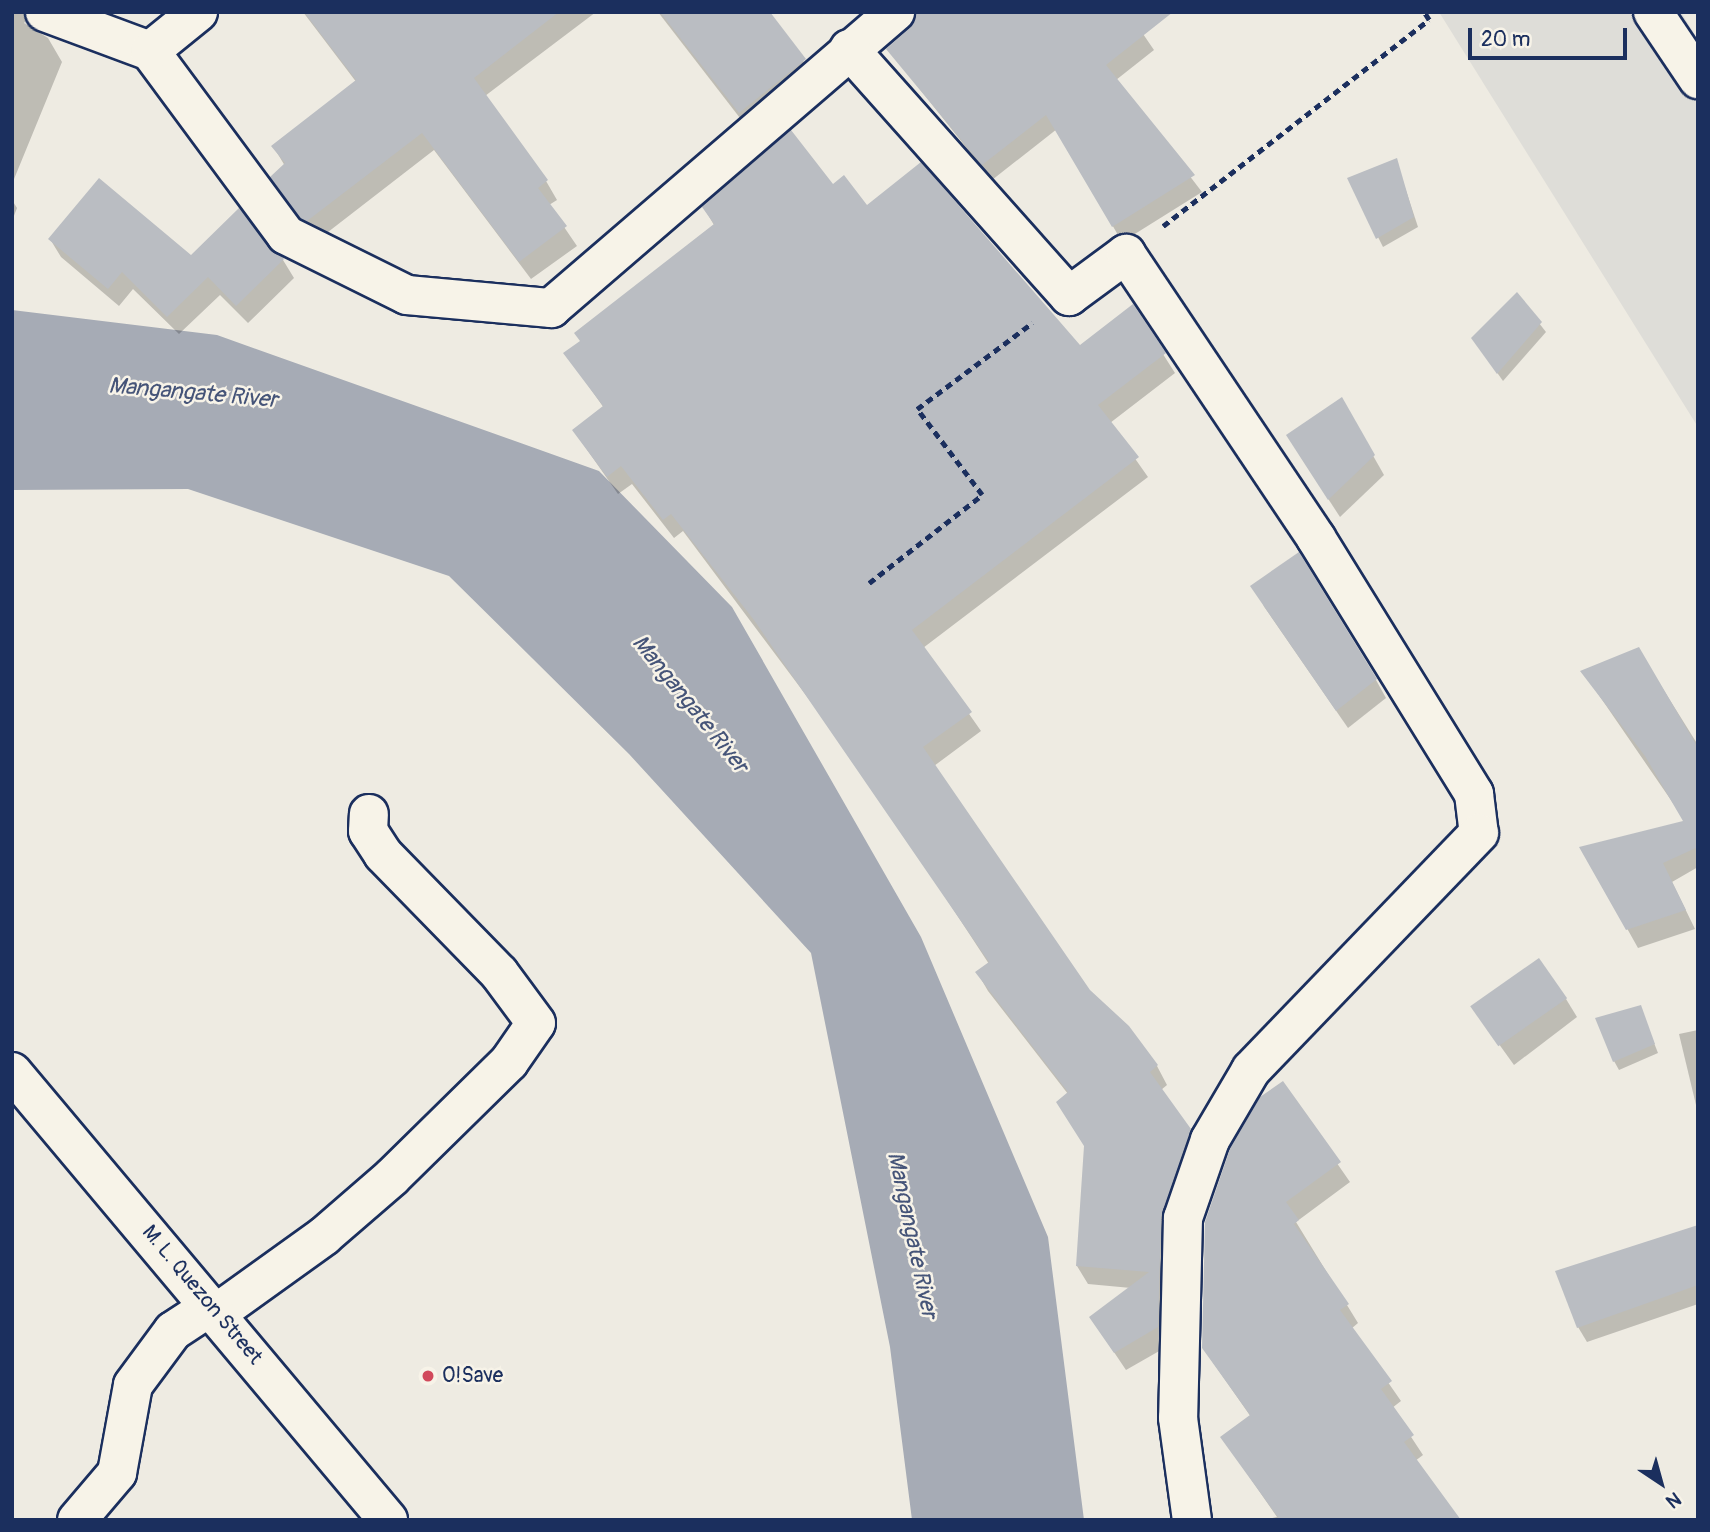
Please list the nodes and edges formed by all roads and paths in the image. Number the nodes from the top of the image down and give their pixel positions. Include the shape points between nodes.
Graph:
1 (45, 12) edge
2 (198, 12) edge
3 (894, 12) edge
4 (1424, 12) edge
5 (1653, 12) edge
6 (849, 49) junction
7 (150, 51) junction
8 (1698, 79) edge
9 (1126, 254) junction
10 (1069, 296) junction
11 (869, 583) dead end
12 (369, 814) dead end
13 (12, 1072) edge
14 (214, 1309) junction
15 (77, 1520) edge
16 (388, 1520) edge
17 (1192, 1520) edge

1 - 7 street
2 - 7 street
3 - 6 street
4 - 9 path via 1429,20
5 - 8 street
6 - 7 street via 551,308 407,295 286,235
6 - 10 street
9 - 10 street
9 - 17 street via 1316,538 1474,794 1479,833 1251,1070 1210,1140 1184,1218 1178,1419
10 - 11 path via 917,409 982,495
12 - 14 street via 368,831 383,854 499,973 536,1023 509,1062 392,1177 324,1236
13 - 14 street, M. L. Quezon Street
14 - 15 street via 173,1331 133,1385 117,1473
14 - 16 street, M. L. Quezon Street

